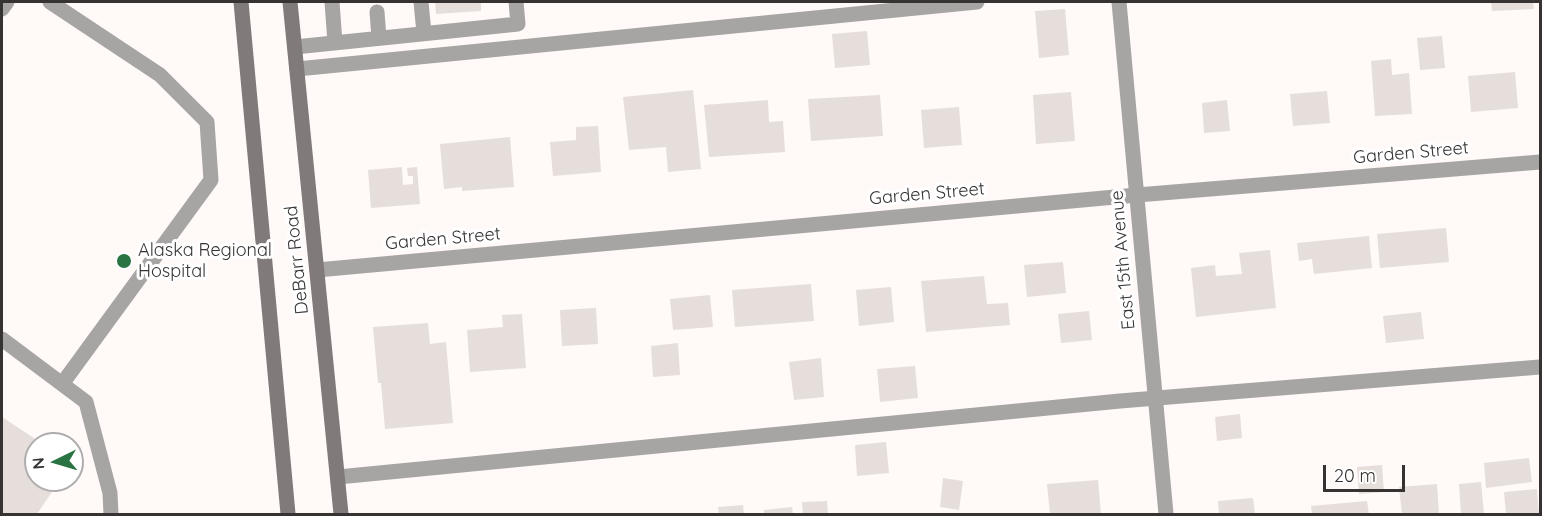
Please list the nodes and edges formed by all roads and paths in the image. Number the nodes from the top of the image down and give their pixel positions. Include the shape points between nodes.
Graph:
1 (7, 2) edge
2 (50, 2) edge
3 (241, 2) edge
4 (291, 2) edge
5 (332, 2) edge
6 (421, 2) edge
7 (516, 2) edge
8 (977, 2) edge
9 (1119, 2) edge
10 (2, 9) edge
11 (377, 12) dead end
12 (424, 33) junction
13 (379, 38) junction
14 (335, 43) junction
15 (295, 47) junction
16 (297, 69) junction
17 (1540, 162) edge
18 (1137, 195) junction
19 (317, 270) junction
20 (2, 339) edge
21 (1540, 367) edge
22 (62, 384) junction
23 (1155, 398) junction
24 (338, 477) junction
25 (111, 514) edge
26 (288, 514) edge
27 (341, 514) edge
28 (1166, 514) edge

1 - 10 street
2 - 22 street via 160,75 207,122 211,180
3 - 26 main road, DeBarr Road
4 - 15 main road, DeBarr Road
5 - 14 street
6 - 12 street
7 - 12 street via 518,24
8 - 16 street
9 - 18 street, East 15th Avenue
11 - 13 street
12 - 13 street
13 - 14 street
14 - 15 street
15 - 16 main road, DeBarr Road
16 - 19 main road, DeBarr Road
17 - 18 street, Garden Street
18 - 19 street, Garden Street
18 - 23 street, East 15th Avenue
19 - 24 main road, DeBarr Road
20 - 22 street
21 - 23 street
22 - 25 street via 86,402 110,493
23 - 24 street
23 - 28 street, East 15th Avenue
24 - 27 main road, DeBarr Road

